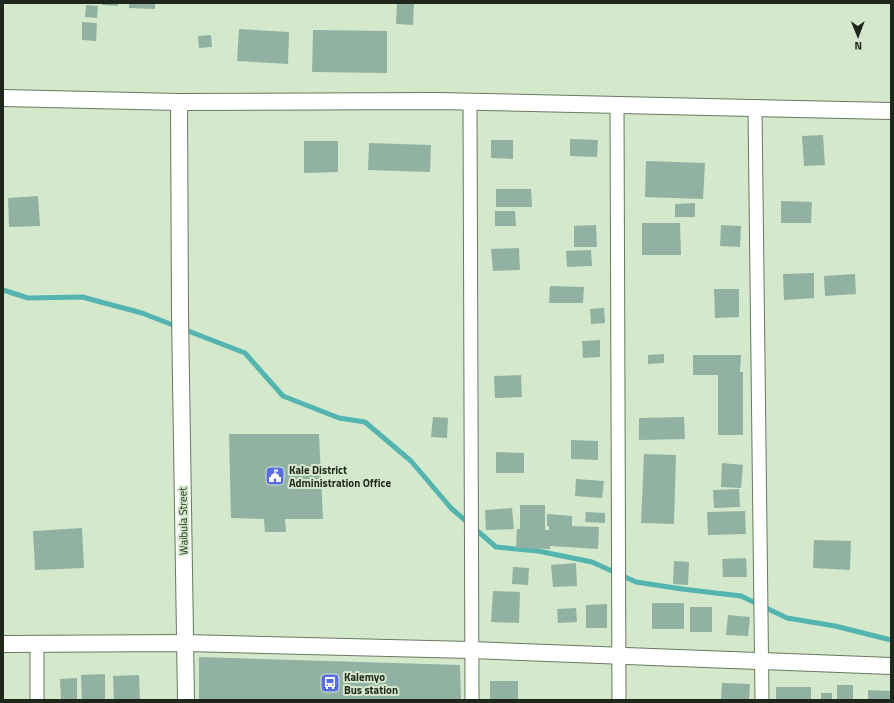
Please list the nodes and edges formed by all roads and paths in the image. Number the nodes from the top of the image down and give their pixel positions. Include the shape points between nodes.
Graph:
1 (3, 98) edge
2 (179, 102) junction
3 (470, 102) junction
4 (617, 105) junction
5 (755, 108) junction
6 (891, 111) edge
7 (185, 643) junction
8 (3, 644) edge
9 (37, 644) junction
10 (471, 650) junction
11 (618, 655) junction
12 (761, 661) junction
13 (891, 666) edge
14 (37, 700) edge
15 (186, 700) edge
16 (472, 700) edge
17 (619, 700) edge
18 (762, 700) edge

1 - 2 street
2 - 3 street
2 - 7 street, Waibula Street
3 - 4 street
3 - 10 street
4 - 5 street
4 - 11 street
5 - 6 street
5 - 12 street
7 - 9 street
7 - 10 street
7 - 15 street, Waibula Street
8 - 9 street
9 - 14 street
10 - 11 street
10 - 16 street
11 - 12 street
11 - 17 street
12 - 13 street
12 - 18 street

